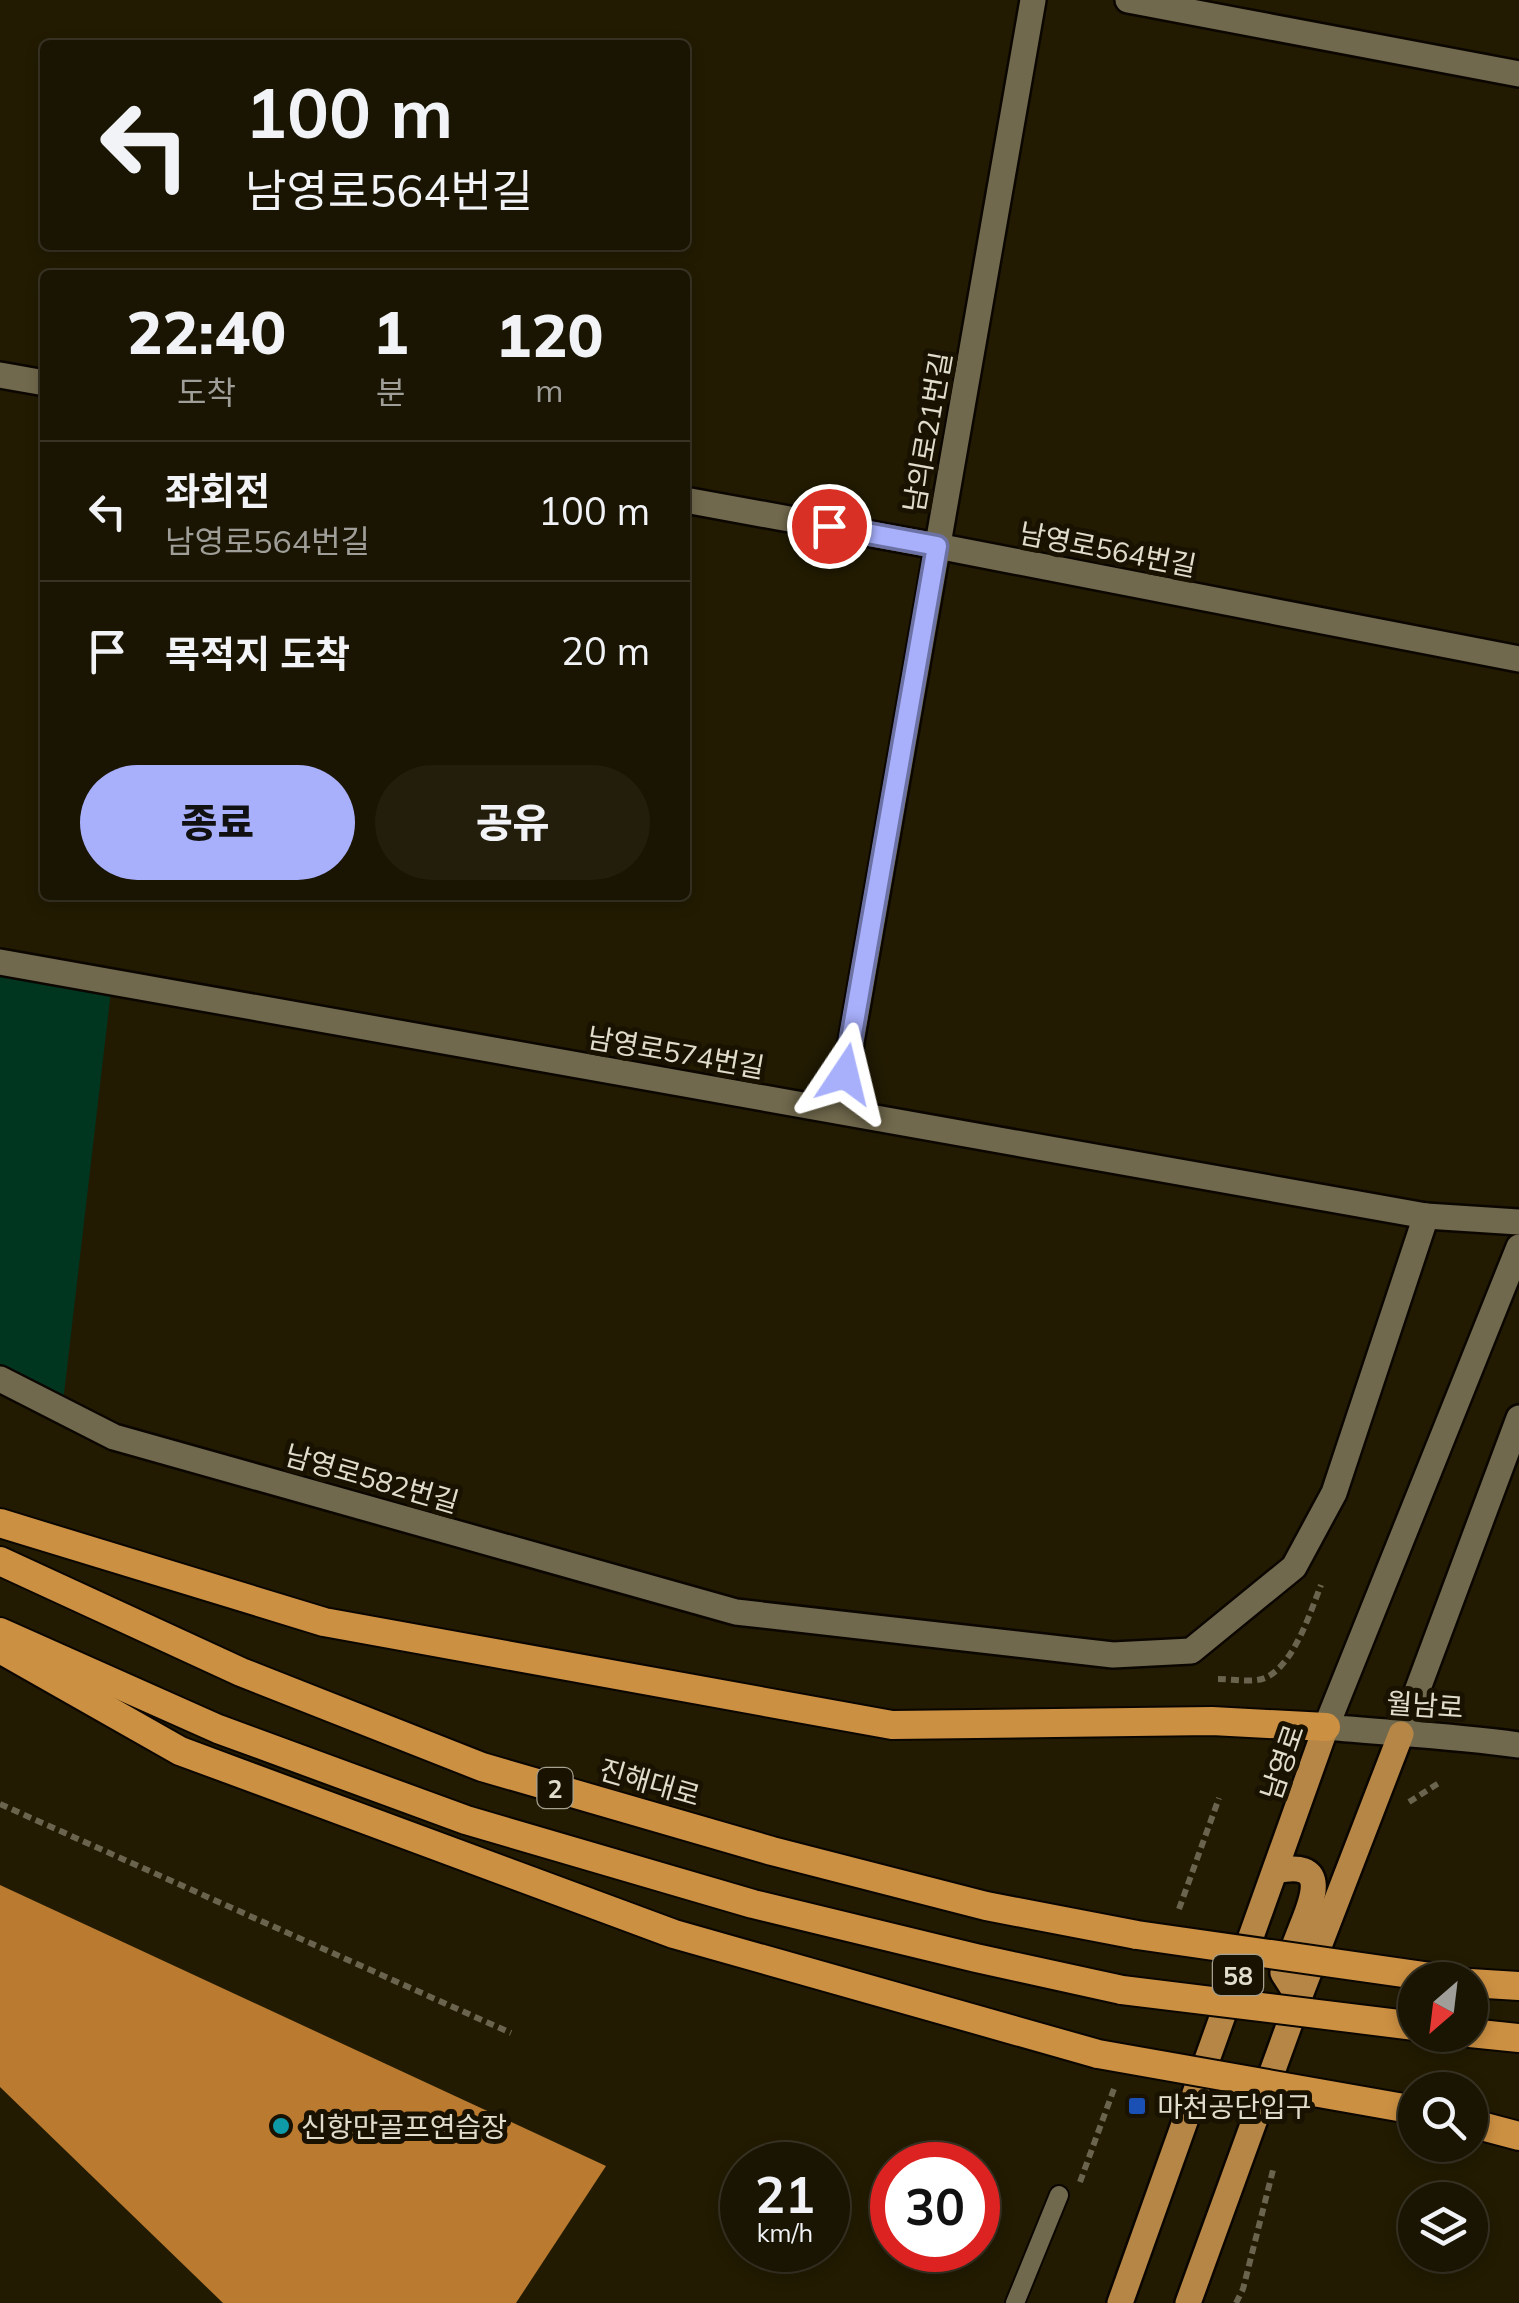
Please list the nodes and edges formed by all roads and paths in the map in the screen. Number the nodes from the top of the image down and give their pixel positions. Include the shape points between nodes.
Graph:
1 (1033, 0) edge
2 (1128, 0) edge
3 (1519, 74) edge
4 (0, 374) edge
5 (40, 382) edge
6 (690, 501) edge
7 (937, 546) junction
8 (1519, 659) edge
9 (0, 962) edge
10 (838, 1111) junction
11 (1426, 1216) junction
12 (1519, 1222) edge
13 (1519, 1247) edge
14 (0, 1379) edge
15 (1519, 1418) edge
16 (0, 1523) edge
17 (0, 1561) edge
18 (1304, 1628) dead end
19 (0, 1632) edge
20 (0, 1650) edge
21 (1218, 1679) dead end
22 (1326, 1727) junction
23 (1401, 1734) junction
24 (1519, 1745) edge
25 (0, 1804) edge
26 (1276, 1871) junction
27 (1398, 1972) edge
28 (1488, 1984) edge
29 (1519, 1986) edge
30 (1299, 1998) junction
31 (1398, 2024) edge
32 (511, 2033) dead end
33 (1488, 2035) edge
34 (1519, 2038) edge
35 (1398, 2107) edge
36 (1488, 2128) edge
37 (1519, 2136) edge
38 (1058, 2196) dead end
39 (1015, 2303) edge
40 (1120, 2303) edge
41 (1188, 2303) edge

1 - 7 street, 남의로21번길
2 - 3 street
4 - 5 street
6 - 7 street, 남영로564번길
7 - 8 street, 남영로564번길
7 - 10 street, 남의로21번길
9 - 10 street, 남영로574번길
10 - 11 street, 남영로574번길
11 - 12 street, 남영로574번길
11 - 14 street, 남영로582번길 via 1334,1494 1294,1567 1191,1650 1113,1655 736,1612 114,1437
13 - 22 street, 남영로
15 - 23 street
16 - 22 highway via 324,1622 892,1725 1212,1721
17 - 27 highway, 진해대로 / 2, bridge via 241,1672 482,1767 986,1906
18 - 21 path via 1282,1667 1262,1680
19 - 31 highway, 2, bridge via 218,1729 466,1820 752,1904 1122,1990
20 - 35 highway, bridge via 180,1751 674,1934 1098,2054
22 - 23 street, 월남로
22 - 26 main road, 남영로 / 58
23 - 24 street, 월남로
23 - 30 main road, 58
25 - 32 path
26 - 30 main road via 1294,1867 1315,1882 1283,1972
26 - 40 main road, 남영로 / 58
28 - 29 highway
30 - 41 main road, 58
33 - 34 highway
36 - 37 highway
38 - 39 lane

